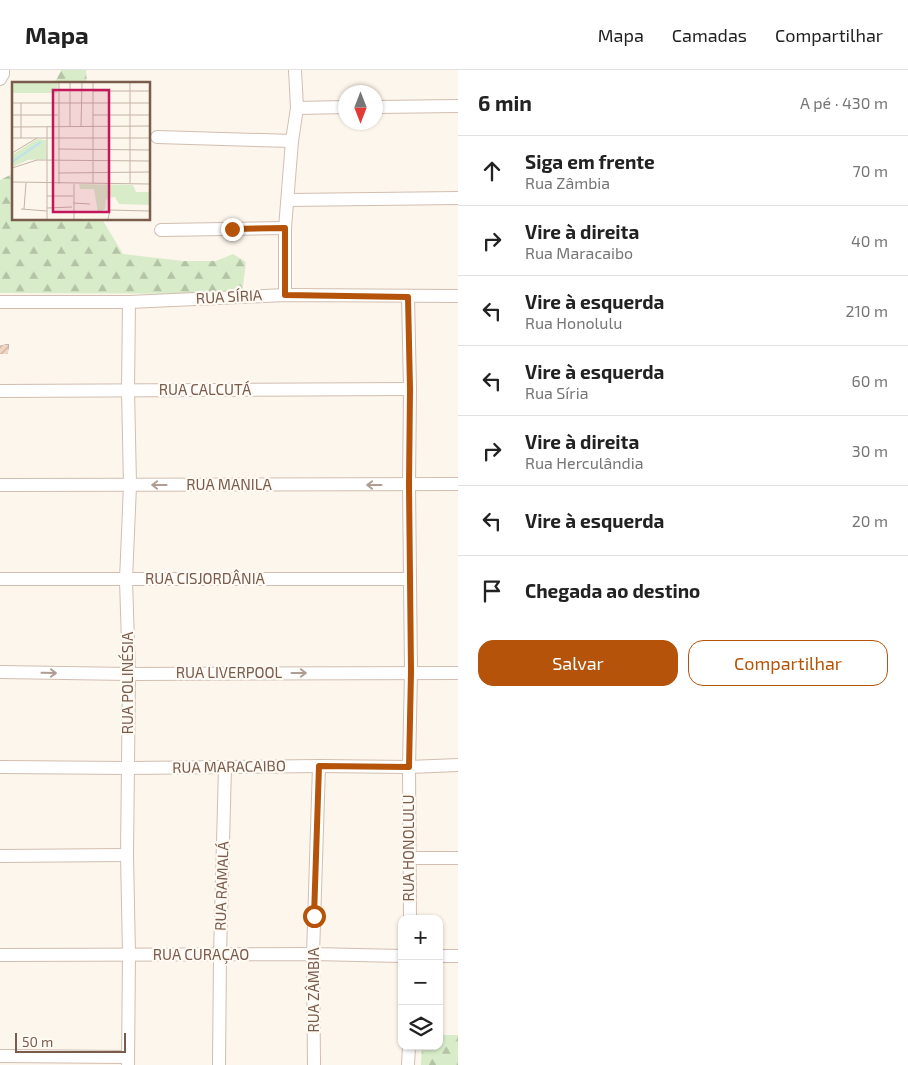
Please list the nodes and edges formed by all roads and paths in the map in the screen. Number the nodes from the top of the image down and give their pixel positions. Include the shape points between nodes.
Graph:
1 (3, 70) edge
2 (295, 70) edge
3 (0, 79) edge
4 (458, 106) edge
5 (338, 107) edge
6 (383, 107) edge
7 (297, 108) junction
8 (158, 137) dead end
9 (292, 141) junction
10 (458, 198) edge
11 (288, 200) junction
12 (285, 228) junction
13 (161, 230) dead end
14 (285, 295) junction
15 (458, 296) edge
16 (408, 297) junction
17 (0, 302) edge
18 (129, 302) junction
19 (410, 389) junction
20 (128, 390) junction
21 (0, 391) edge
22 (458, 484) edge
23 (0, 485) edge
24 (130, 485) junction
25 (409, 485) junction
26 (0, 579) edge
27 (410, 579) junction
28 (126, 580) junction
29 (0, 672) edge
30 (411, 672) junction
31 (458, 673) edge
32 (129, 674) junction
33 (458, 765) edge
34 (319, 766) junction
35 (0, 767) edge
36 (225, 767) junction
37 (409, 767) junction
38 (128, 768) junction
39 (127, 855) junction
40 (0, 856) edge
41 (410, 858) junction
42 (458, 858) edge
43 (410, 915) edge
44 (313, 954) junction
45 (0, 955) edge
46 (129, 955) junction
47 (220, 955) junction
48 (398, 956) edge
49 (443, 956) edge
50 (458, 956) edge
51 (409, 1050) edge
52 (0, 1056) edge
53 (128, 1061) edge
54 (219, 1065) edge
55 (314, 1065) edge
56 (408, 1065) edge

1 - 3 street
2 - 7 street
4 - 6 street
5 - 7 street
7 - 9 street
8 - 9 street
9 - 11 street
10 - 11 street
11 - 12 street
12 - 13 street
12 - 14 street
14 - 16 street, RUA SÍRIA
14 - 18 street, RUA SÍRIA
15 - 16 street, RUA SÍRIA
16 - 19 street, RUA HONOLULU
17 - 18 street, RUA SÍRIA
18 - 20 street, RUA POLINÉSIA
19 - 20 street, RUA CALCUTÁ
19 - 25 street, RUA HONOLULU
20 - 21 street, RUA CALCUTÁ
20 - 24 street, RUA POLINÉSIA
22 - 25 street, RUA MANILA
23 - 24 street, RUA MANILA
25 -> 24 street, RUA MANILA
24 - 28 street, RUA POLINÉSIA
25 - 27 street, RUA HONOLULU
26 - 28 street, RUA CISJORDÂNIA
27 - 28 street, RUA CISJORDÂNIA
27 - 30 street, RUA HONOLULU
28 - 32 street, RUA POLINÉSIA
29 -> 32 street, RUA LIVERPOOL
30 - 31 street, RUA LIVERPOOL
32 -> 30 street, RUA LIVERPOOL
30 - 37 street, RUA HONOLULU
32 - 38 street, RUA POLINÉSIA
33 - 37 street, RUA MARACAIBO
34 - 36 street, RUA MARACAIBO
34 - 37 street, RUA MARACAIBO
34 - 44 street, RUA ZÂMBIA
35 - 38 street, RUA MARACAIBO
36 - 38 street, RUA MARACAIBO
36 - 47 street, RUA RAMALÁ
37 - 41 street, RUA HONOLULU
38 - 39 street, RUA POLINÉSIA
39 - 40 street
39 - 46 street, RUA POLINÉSIA
41 - 42 street
41 - 43 street, RUA HONOLULU
44 - 47 street, RUA CURAÇAO
44 - 48 street, RUA CURAÇAO
44 - 55 street, RUA ZÂMBIA
45 - 46 street, RUA CURAÇAO
46 - 47 street, RUA CURAÇAO
46 - 53 street, RUA POLINÉSIA
47 - 54 street, RUA RAMALÁ
49 - 50 street
51 - 56 street
52 - 53 street

